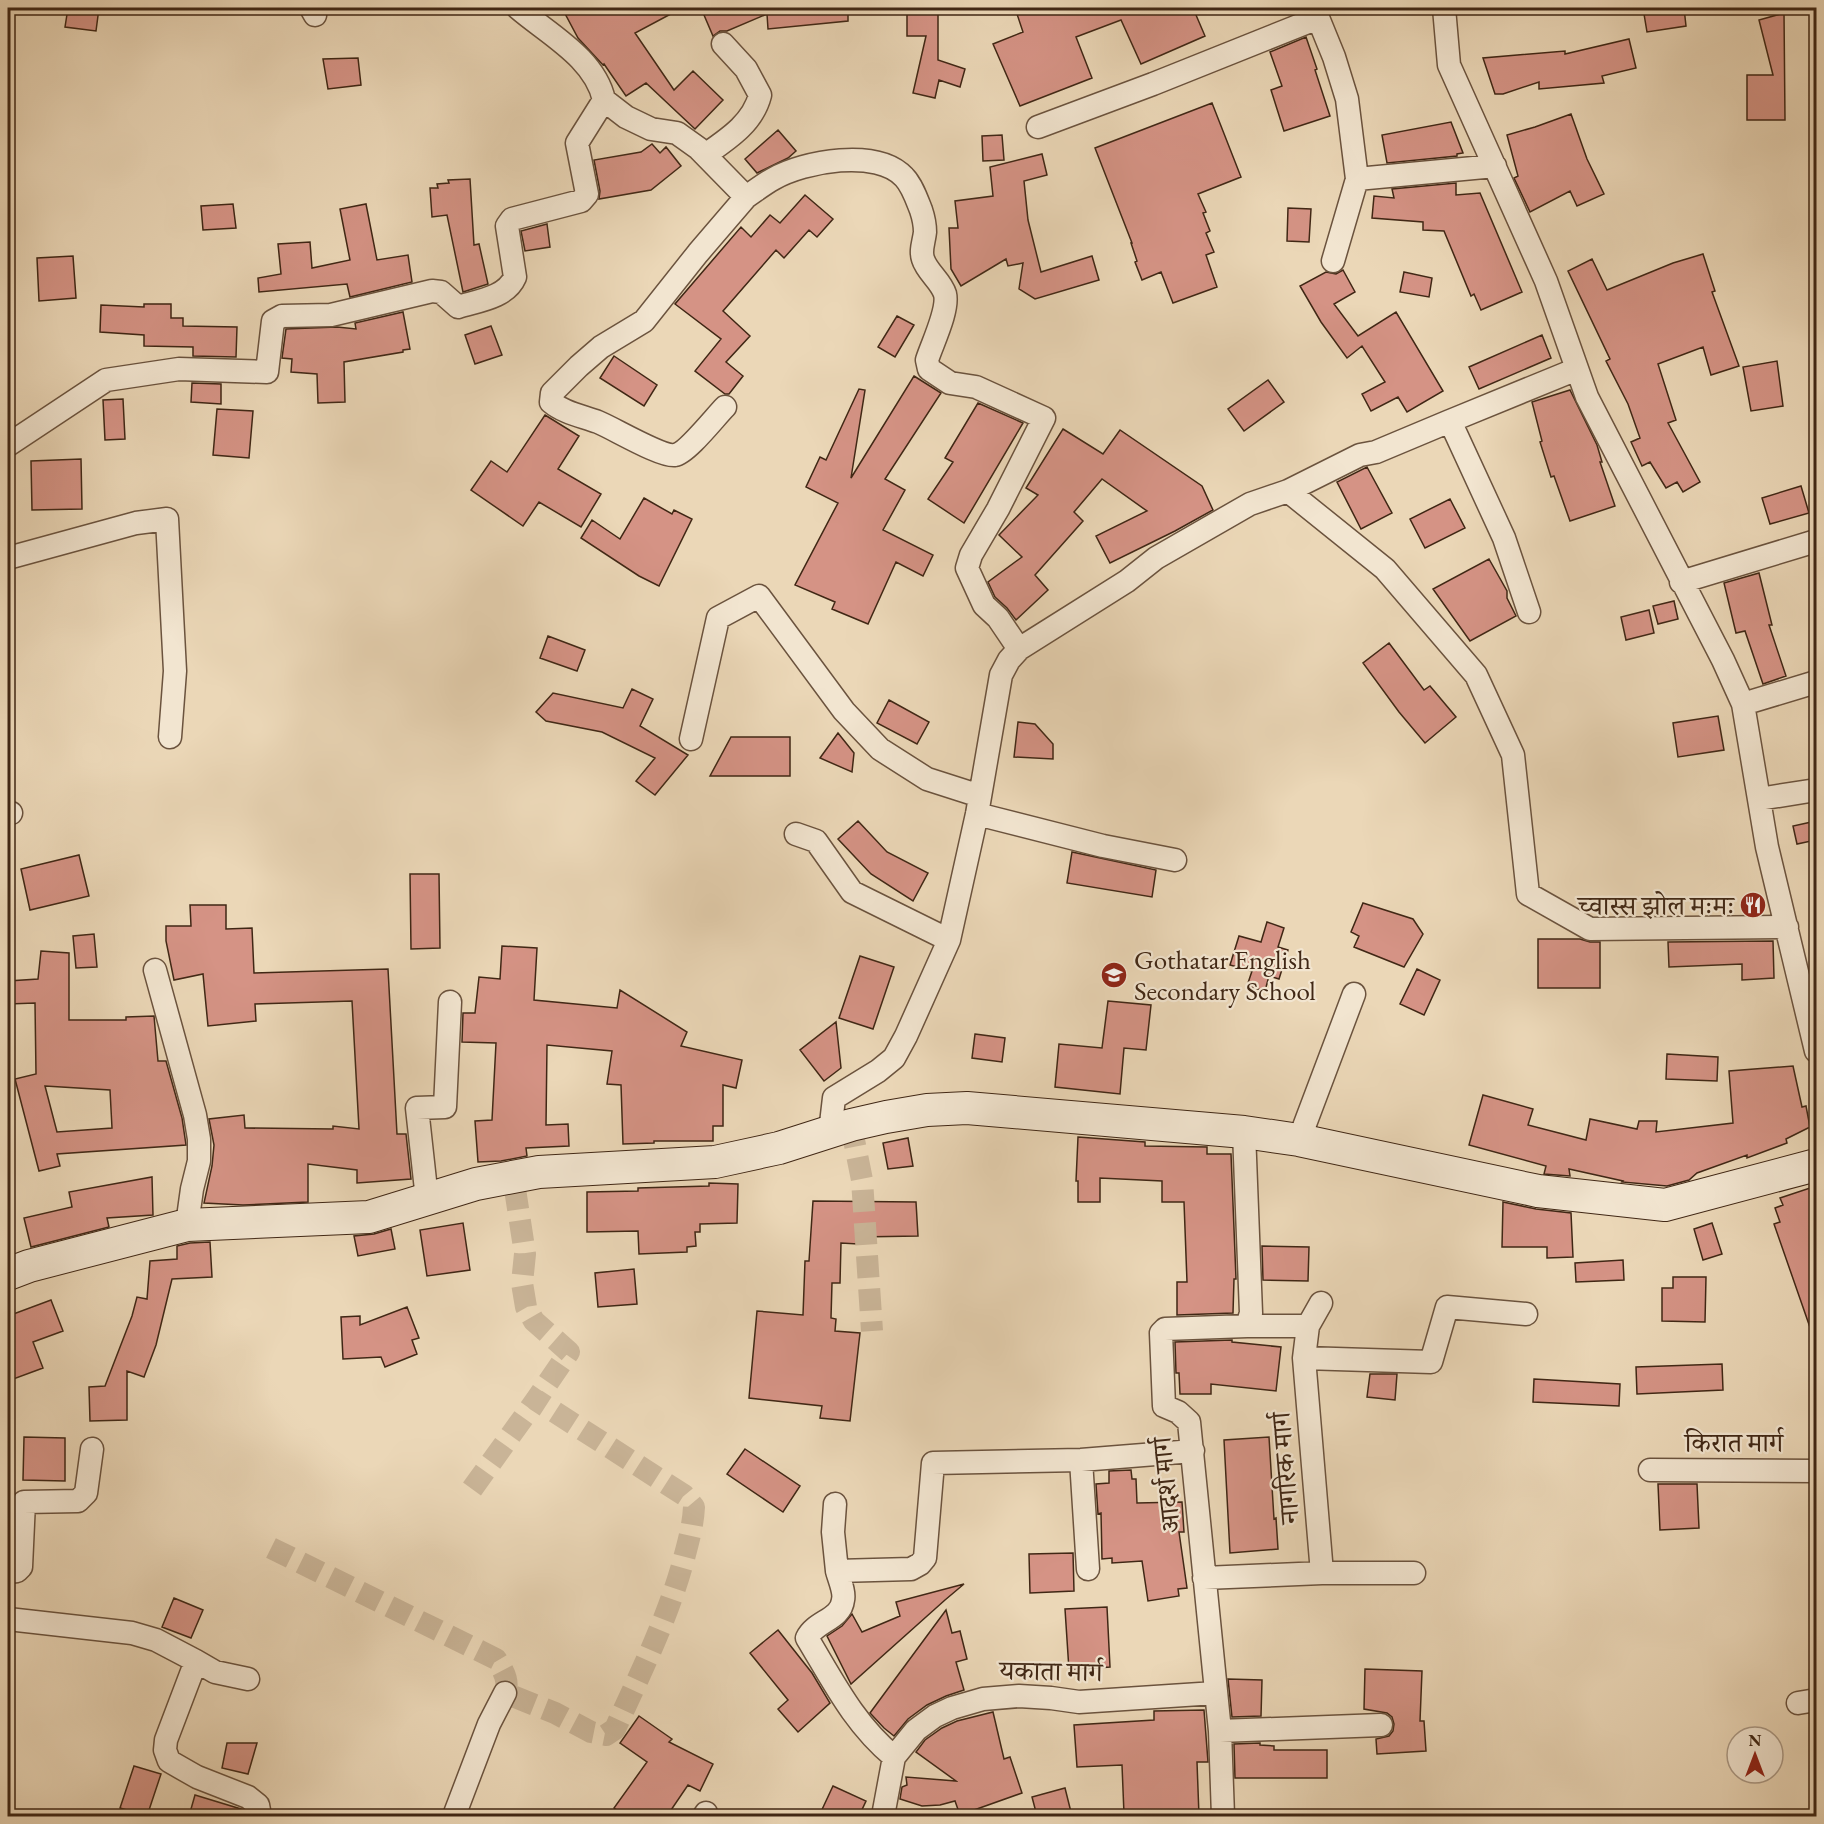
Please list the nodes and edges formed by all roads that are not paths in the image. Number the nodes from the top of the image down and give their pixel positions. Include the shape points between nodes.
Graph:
1 (518, 8) edge
2 (1444, 8) edge
3 (1316, 13) edge
4 (723, 44) dead end
5 (604, 100) junction
6 (1038, 127) dead end
7 (705, 155) junction
8 (1495, 166) junction
9 (1357, 179) junction
10 (746, 197) junction
11 (1333, 261) dead end
12 (1577, 369) junction
13 (725, 406) dead end
14 (1450, 421) junction
15 (8, 445) edge
16 (1288, 491) junction
17 (1816, 541) edge
18 (8, 558) edge
19 (1681, 582) junction
20 (1528, 612) dead end
21 (1019, 649) junction
22 (1816, 682) edge
23 (1743, 705) junction
24 (170, 737) dead end
25 (691, 739) dead end
26 (1816, 790) edge
27 (1759, 800) junction
28 (979, 805) junction
29 (796, 834) dead end
30 (1175, 860) dead end
31 (1787, 927) junction
32 (949, 940) junction
33 (155, 970) dead end
34 (1354, 994) dead end
35 (450, 1002) dead end
36 (1816, 1051) edge
37 (830, 1132) junction
38 (1244, 1132) junction
39 (1299, 1140) junction
40 (1816, 1165) edge
41 (427, 1199) junction
42 (187, 1225) junction
43 (8, 1274) edge
44 (1321, 1303) dead end
45 (1526, 1314) dead end
46 (1247, 1326) junction
47 (1308, 1326) junction
48 (1304, 1358) junction
49 (92, 1449) dead end
50 (1193, 1451) junction
51 (1081, 1460) junction
52 (1650, 1470) dead end
53 (1816, 1471) edge
54 (835, 1504) dead end
55 (1088, 1569) dead end
56 (8, 1572) edge
57 (837, 1572) junction
58 (1322, 1573) junction
59 (1413, 1573) dead end
60 (1204, 1578) junction
61 (8, 1619) edge
62 (196, 1661) junction
63 (248, 1679) dead end
64 (505, 1693) dead end
65 (1215, 1693) junction
66 (1381, 1725) dead end
67 (1220, 1731) junction
68 (894, 1757) junction
69 (260, 1816) edge
70 (454, 1816) edge
71 (883, 1816) edge
72 (1222, 1816) edge

1 - 5 street via 580,58 601,87
2 - 8 street via 1449,65
3 - 6 street via 1153,84
3 - 9 street via 1347,99
4 - 7 street via 746,69 760,95 757,109 741,128
5 - 7 street via 651,129 677,133
5 - 15 street via 577,143 587,194 581,201 512,219 507,226 514,277 511,285 495,296 458,307 441,292 432,291 331,315 282,316 273,321 267,372 179,369 106,380
7 - 10 street
8 - 9 street
8 - 12 street via 1546,281
9 - 11 street
10 - 13 street via 644,321 601,347 579,366 552,393 551,402 559,409 675,455
10 - 21 street via 774,178 833,161 876,163 905,177 922,213 923,261 945,294 945,308 927,360 929,369 950,383 976,387 1044,417 967,567 984,605
12 - 14 street
12 - 19 street via 1587,397
14 - 16 street via 1360,455
14 - 20 street via 1504,538
16 - 21 street via 1250,504 1156,558
16 - 31 street via 1385,569 1476,675 1513,755 1528,894 1590,930
17 - 19 street
18 - 24 street via 167,519 175,671
19 - 23 street
21 - 28 street via 1001,675
22 - 23 street
23 - 27 street
25 - 28 street via 718,618 759,596 844,711 880,749 927,780
26 - 27 street
27 - 31 street
28 - 30 street via 1103,846
28 - 32 street
29 - 32 street via 816,842 852,892
31 - 36 street
32 - 37 street via 894,1058 834,1098
33 - 42 street via 199,1139 199,1161
34 - 39 street
35 - 41 street via 445,1107 417,1108
37 - 38 street via 896,1115 967,1108
37 - 41 street via 715,1162 539,1172 476,1184
38 - 39 street
38 - 46 street via 1251,1313
39 - 40 street via 1538,1191 1665,1205
41 - 42 street via 369,1217
42 - 43 street
44 - 47 street, नागरिक मार्ग
45 - 48 street via 1446,1306 1431,1362
46 - 47 street
46 - 50 street, आदर्श मार्ग via 1165,1329 1161,1333 1164,1406 1189,1422
47 - 48 street, नागरिक मार्ग
48 - 58 street, नागरिक मार्ग
49 - 56 street via 83,1498 24,1502 21,1567
50 - 51 street
50 - 60 street, आदर्श मार्ग
51 - 55 street
51 - 57 street via 933,1463 925,1558 920,1564 911,1569
52 - 53 street, किरात मार्ग
54 - 57 street
57 - 68 street via 844,1600 837,1613 811,1630 807,1638 857,1721
58 - 59 street
58 - 60 street
60 - 65 street, आदर्श मार्ग
61 - 62 street via 132,1633 156,1640
62 - 63 street via 215,1672
62 - 69 street via 166,1740 169,1761 248,1797 258,1805
64 - 70 street
65 - 67 street, आदर्श मार्ग
65 - 68 street, यकाता मार्ग via 1079,1702 1019,1696 982,1699 935,1716 916,1730
66 - 67 street
67 - 72 street, आदर्श मार्ग
68 - 71 street, यकाता मार्ग

